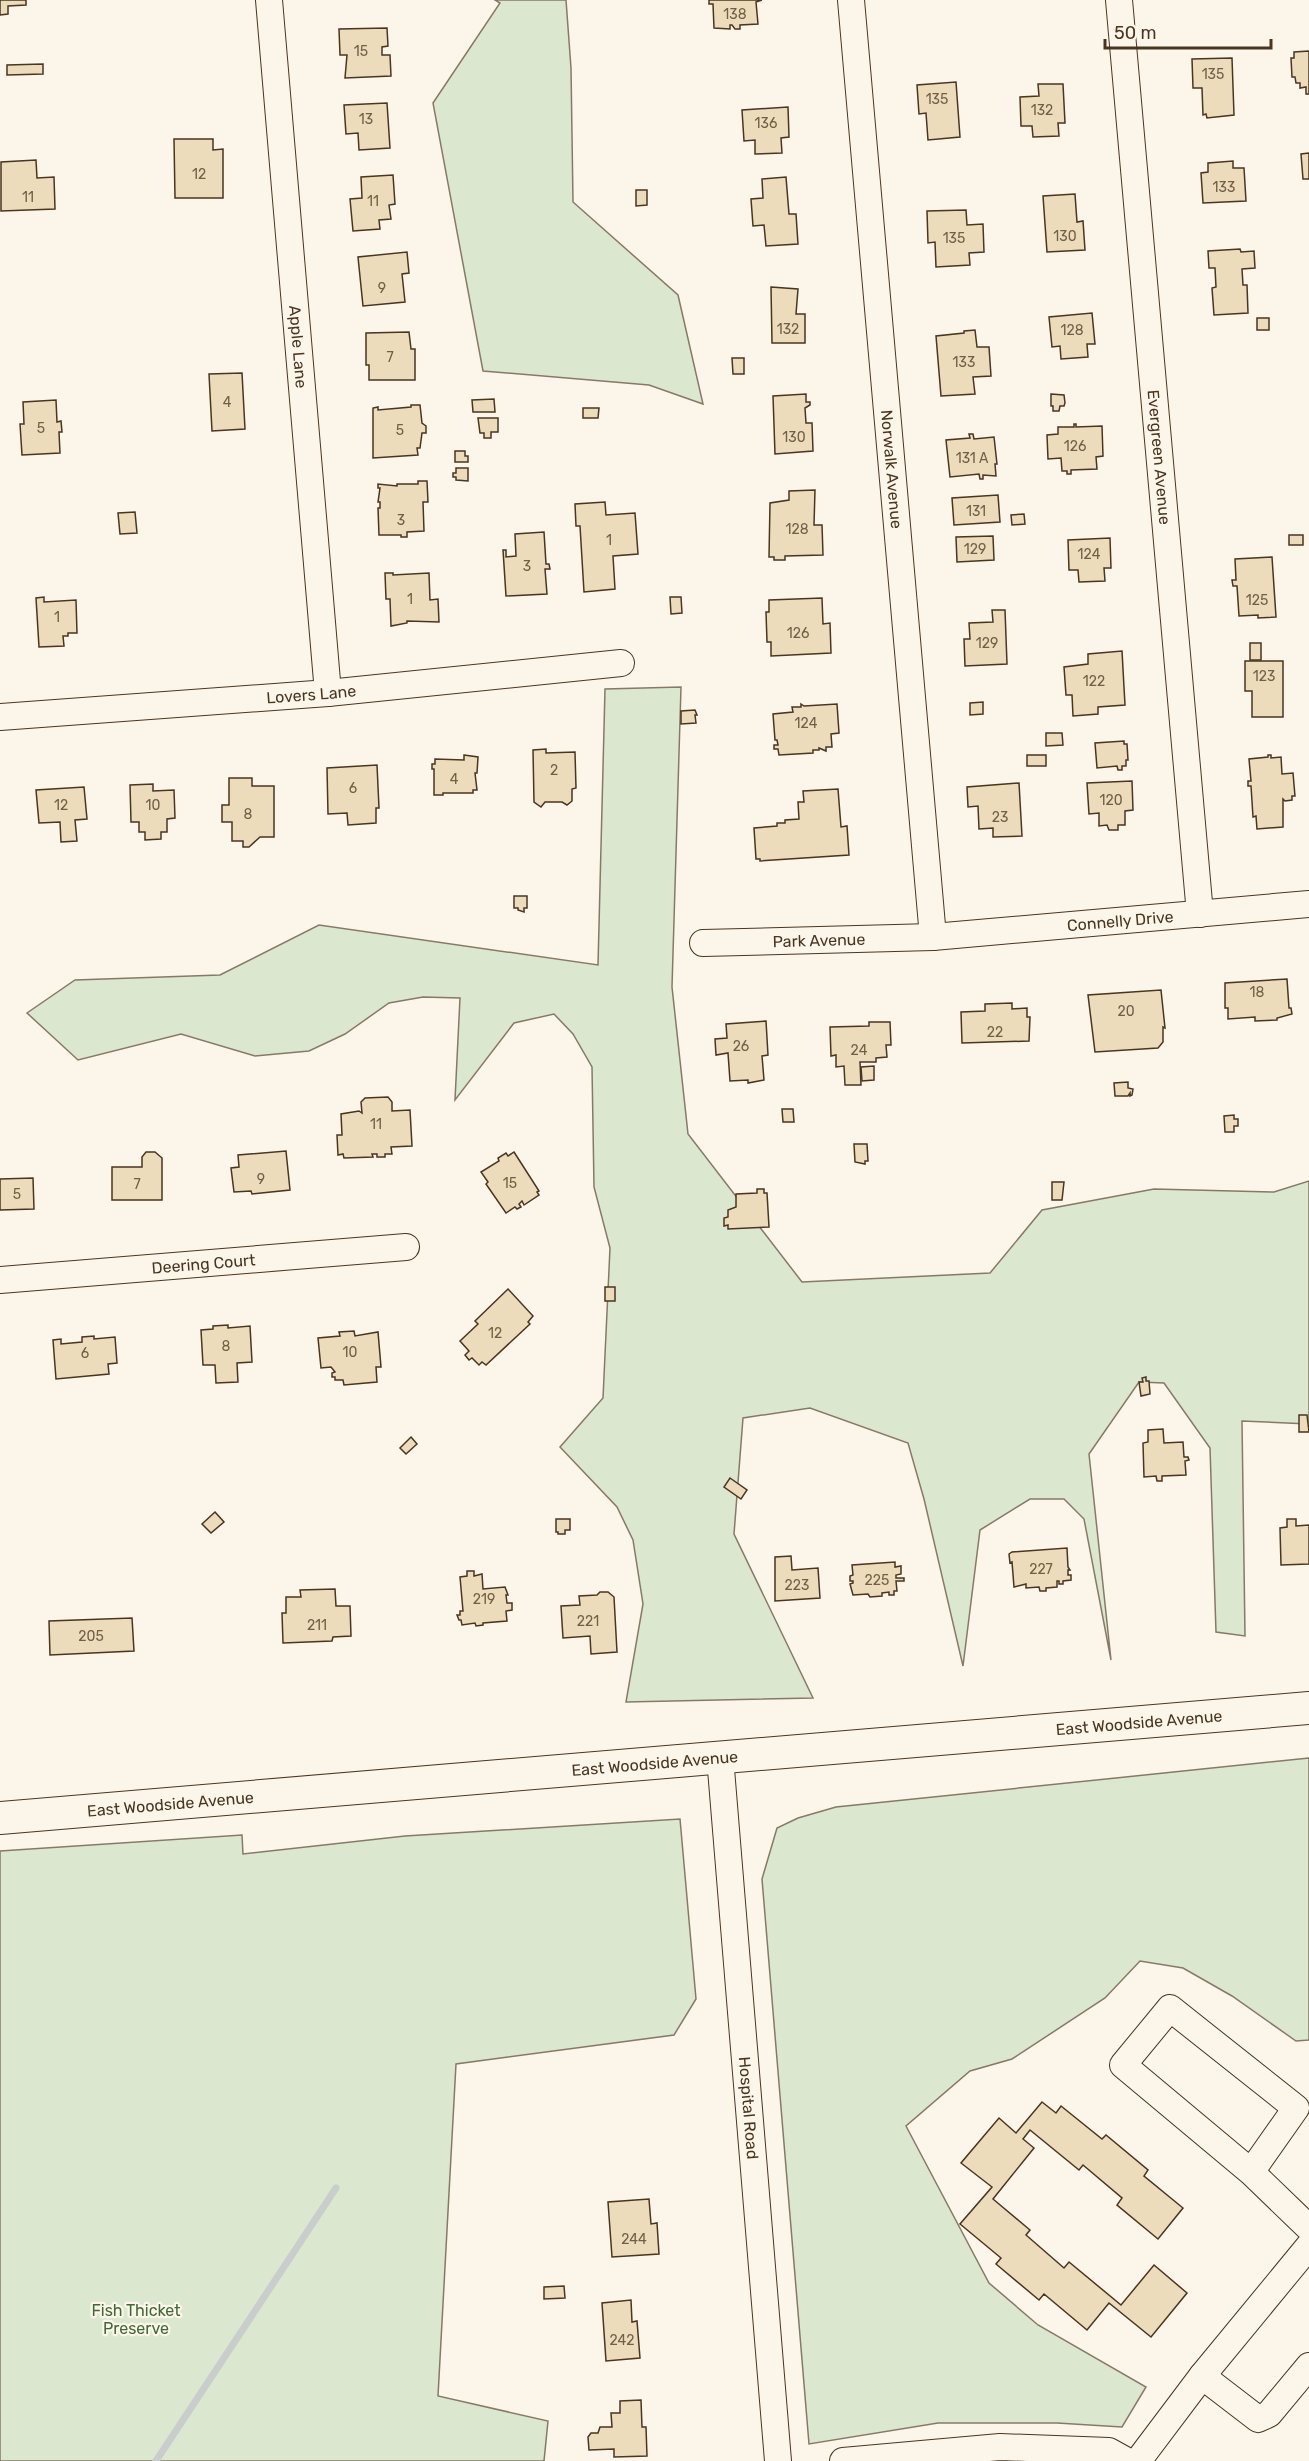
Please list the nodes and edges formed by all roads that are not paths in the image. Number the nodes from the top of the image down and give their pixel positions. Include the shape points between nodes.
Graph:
1 (269, 0) edge
2 (851, 0) edge
3 (1119, 0) edge
4 (621, 663) dead end
5 (328, 693) junction
6 (0, 717) edge
7 (1309, 904) edge
8 (1200, 914) junction
9 (933, 937) junction
10 (703, 943) dead end
11 (406, 1247) dead end
12 (0, 1280) edge
13 (1309, 1708) edge
14 (720, 1757) junction
15 (0, 1818) edge
16 (1251, 2172) junction
17 (1309, 2228) edge
18 (1309, 2246) edge
19 (1309, 2366) edge
20 (1202, 2376) junction
21 (778, 2461) edge
22 (843, 2461) edge
23 (1127, 2461) edge
24 (1138, 2461) edge

1 - 5 street, Apple Lane
2 - 9 street, Norwalk Avenue
3 - 8 street, Evergreen Avenue
4 - 5 street, Lovers Lane
5 - 6 street, Lovers Lane
7 - 8 street, Connelly Drive
8 - 9 street, Connelly Drive
9 - 10 street, Park Avenue
11 - 12 street, Deering Court
13 - 14 main road, East Woodside Avenue
14 - 15 main road, East Woodside Avenue
14 - 21 street, Hospital Road
16 - 16 street via 1123,2065 1170,2008 1296,2108
16 - 17 street
18 - 20 street
19 - 20 street via 1269,2414 1258,2419
20 - 24 street
22 - 23 street via 1000,2447 1110,2451

